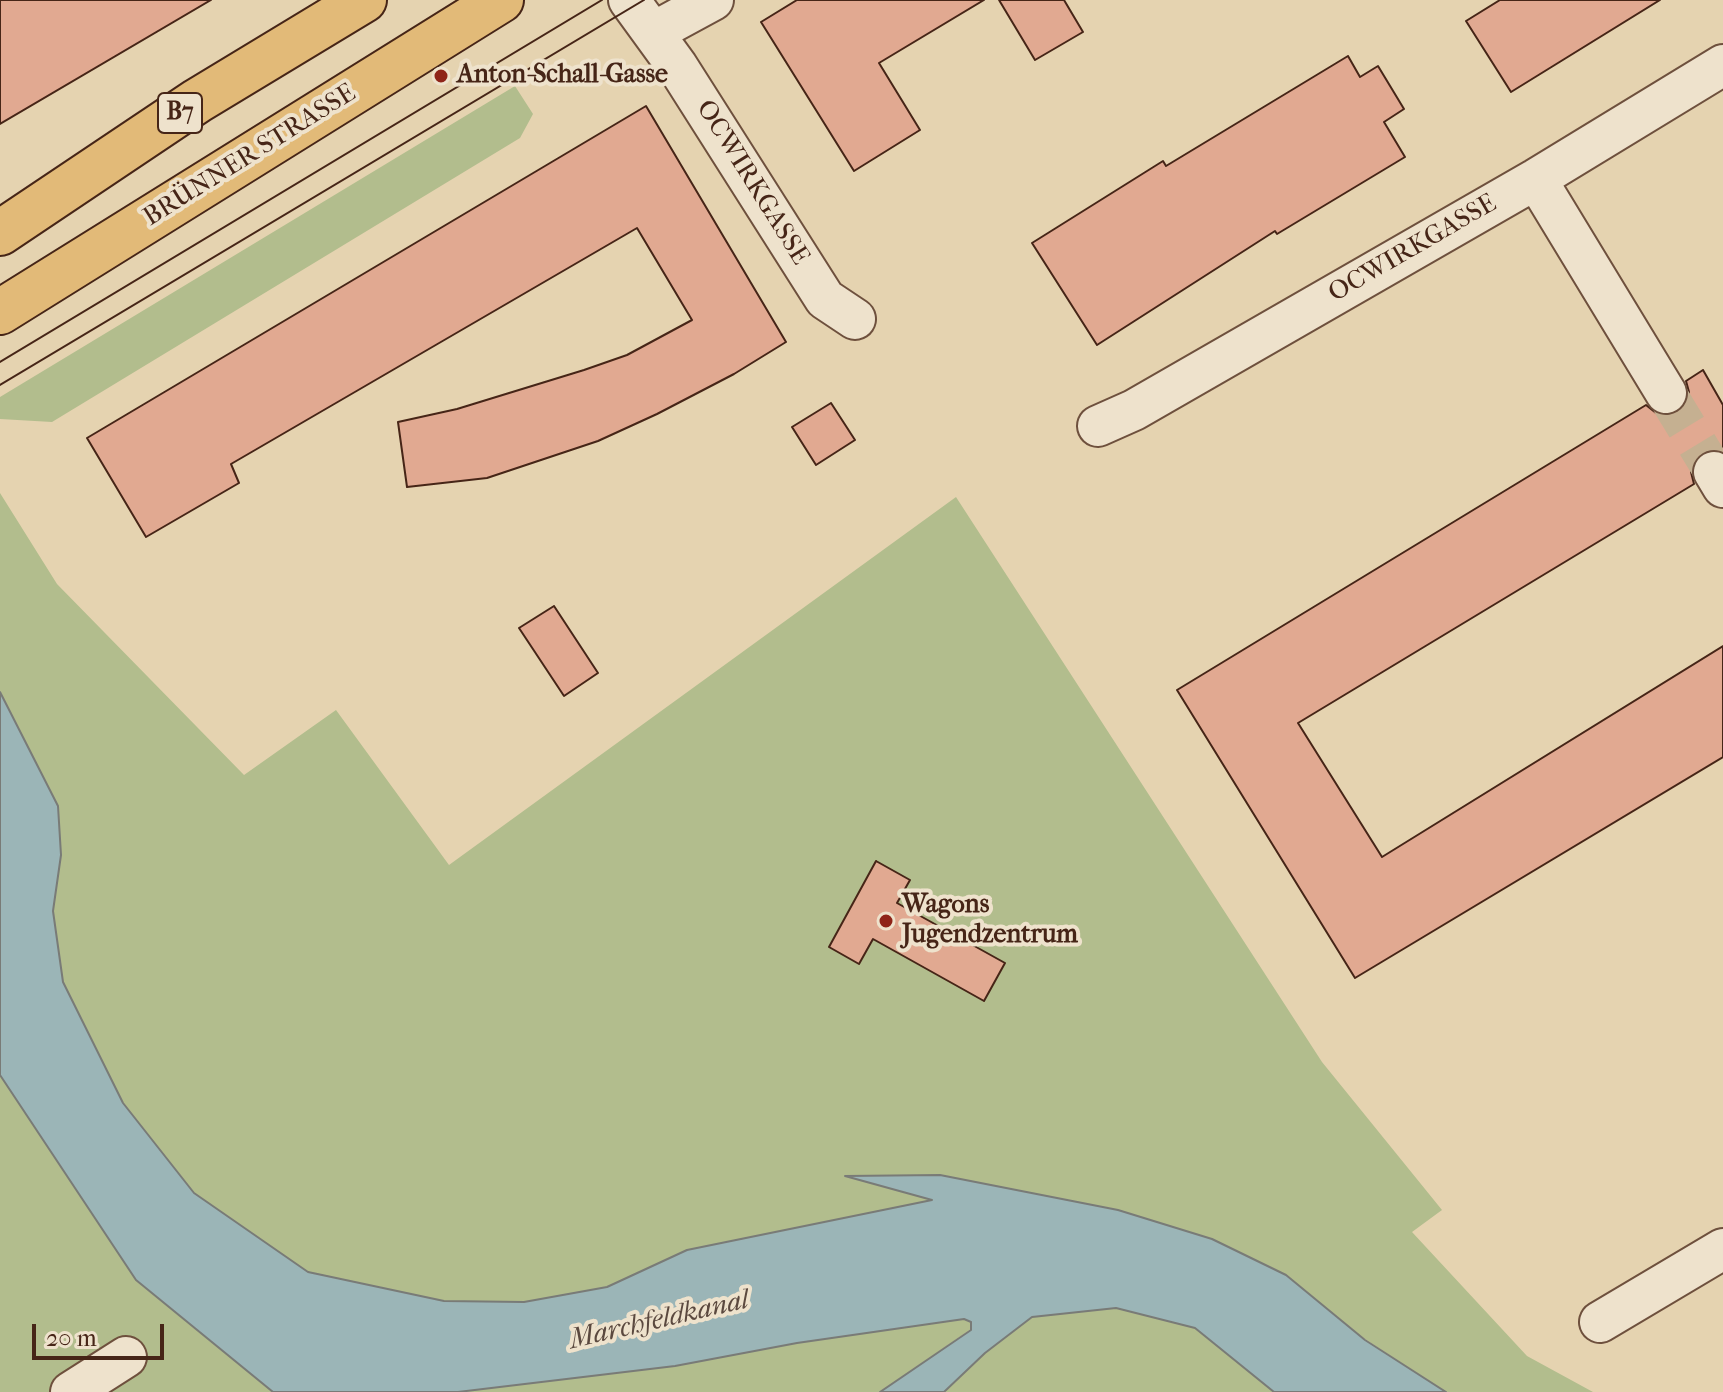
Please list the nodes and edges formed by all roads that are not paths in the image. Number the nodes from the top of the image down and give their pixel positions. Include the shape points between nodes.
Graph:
1 (364, 0) edge
2 (501, 0) edge
3 (629, 0) edge
4 (713, 0) edge
5 (654, 32) junction
6 (1723, 65) edge
7 (1536, 179) junction
8 (0, 233) edge
9 (0, 312) edge
10 (855, 319) dead end
11 (1666, 393) tunnel mouth
12 (1098, 426) dead end
13 (1723, 1249) edge
14 (1600, 1322) dead end
15 (126, 1357) dead end
16 (71, 1392) edge

1 - 8 main road, B7 via 197,101
2 - 9 main road, BRÜNNER STRASSE
3 - 5 street, OCWIRKGASSE
4 - 5 street
5 - 10 street, OCWIRKGASSE via 825,299
6 - 7 street, OCWIRKGASSE
7 - 11 street
7 - 12 street, OCWIRKGASSE
13 - 14 street
15 - 16 street

